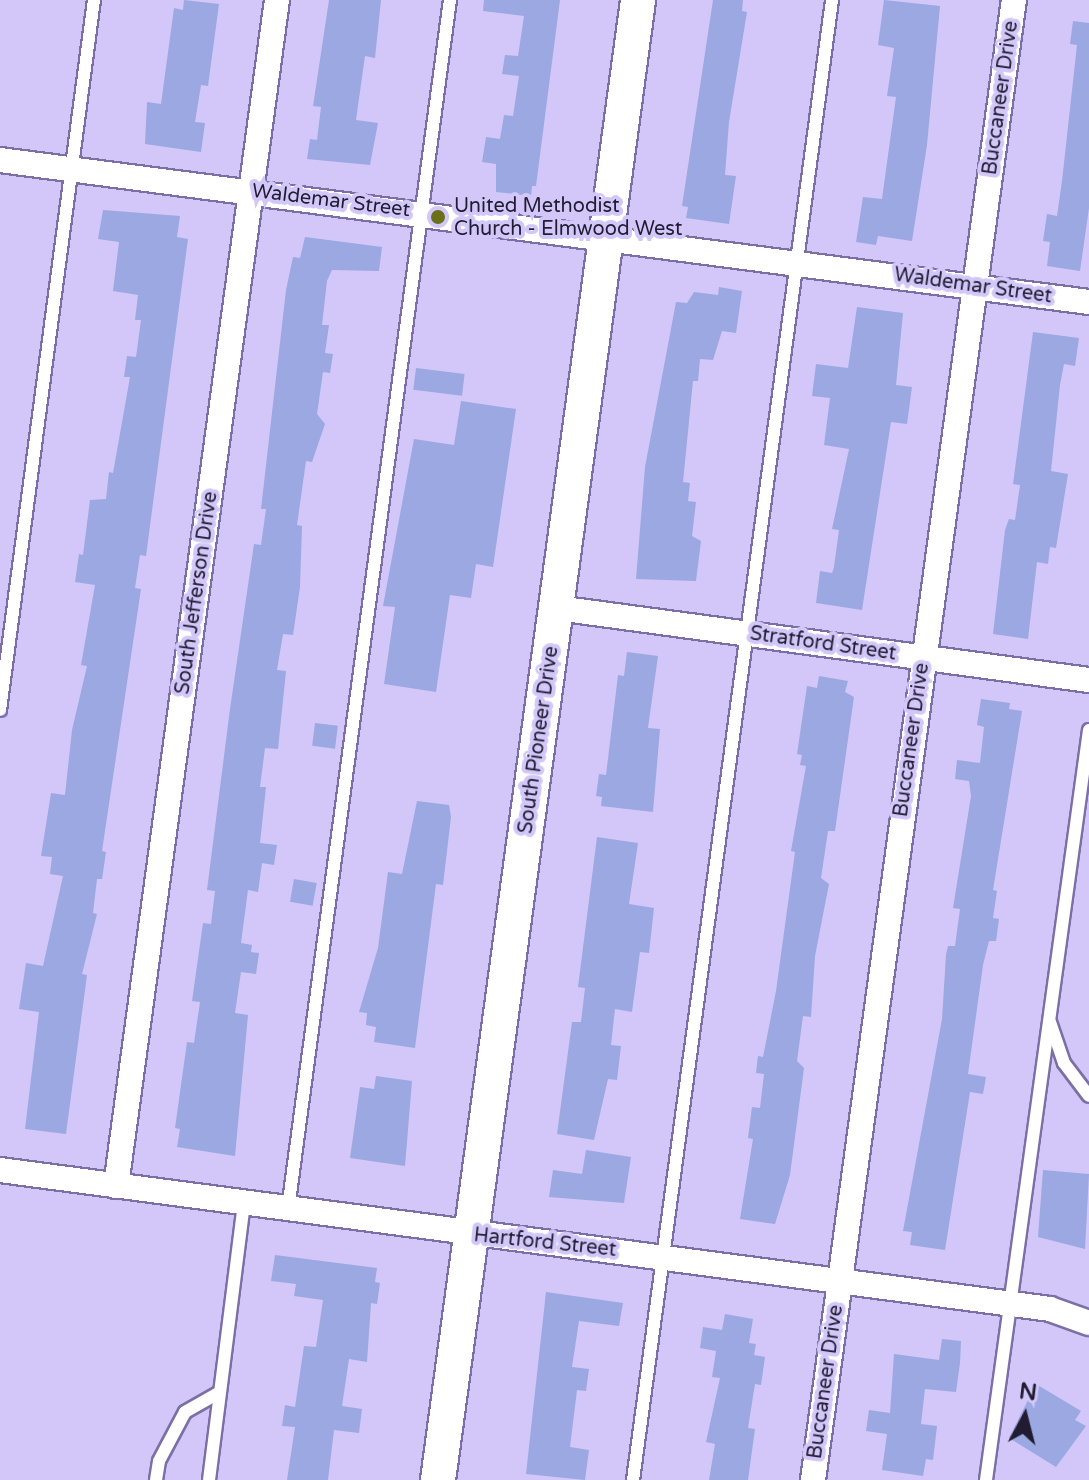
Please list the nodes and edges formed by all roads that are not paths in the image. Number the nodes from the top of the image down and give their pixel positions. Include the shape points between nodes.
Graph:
1 (94, 0) edge
2 (277, 0) edge
3 (450, 0) edge
4 (638, 0) edge
5 (832, 0) edge
6 (1014, 0) edge
7 (0, 160) edge
8 (72, 169) junction
9 (252, 191) junction
10 (422, 213) junction
11 (606, 236) junction
12 (798, 263) junction
13 (976, 287) junction
14 (1089, 302) edge
15 (557, 608) junction
16 (745, 633) junction
17 (923, 657) junction
18 (1089, 680) edge
19 (0, 710) edge
20 (1089, 730) edge
21 (1049, 1021) junction
22 (1089, 1096) edge
23 (0, 1170) edge
24 (116, 1186) junction
25 (244, 1204) junction
26 (288, 1209) junction
27 (471, 1234) junction
28 (660, 1255) junction
29 (840, 1281) junction
30 (1007, 1304) junction
31 (1089, 1323) edge
32 (220, 1392) junction
33 (156, 1480) edge
34 (209, 1480) edge
35 (438, 1480) edge
36 (633, 1480) edge
37 (813, 1480) edge
38 (986, 1480) edge

1 - 8 lane
2 - 9 street, South Jefferson Drive
3 - 10 lane
4 - 11 street, South Pioneer Drive
5 - 12 lane
6 - 13 street, Buccaneer Drive
7 - 8 street, Waldemar Street
8 - 9 street, Waldemar Street
8 - 19 lane
9 - 10 street, Waldemar Street
9 - 24 street, South Jefferson Drive
10 - 11 street, Waldemar Street
10 - 26 lane
11 - 12 street, Waldemar Street
11 - 15 street, South Pioneer Drive
12 - 13 street, Waldemar Street
12 - 16 lane
13 - 14 street, Waldemar Street
13 - 17 street, Buccaneer Drive
15 - 16 street, Stratford Street
15 - 27 street, South Pioneer Drive
16 - 17 street, Stratford Street
16 - 28 lane
17 - 18 street, Stratford Street
17 - 29 street, Buccaneer Drive
20 - 21 lane
21 - 22 lane via 1064,1063
21 - 30 lane
23 - 24 street, Hartford Street
24 - 25 street, Hartford Street
25 - 26 street, Hartford Street
25 - 32 lane
26 - 27 street, Hartford Street
27 - 28 street, Hartford Street
27 - 35 street, South Pioneer Drive
28 - 29 street, Hartford Street
28 - 36 lane
29 - 30 street, Hartford Street
29 - 37 street, Buccaneer Drive
30 - 31 street, Hartford Street via 1050,1309
30 - 38 lane
32 - 33 lane via 185,1412 159,1461
32 - 34 lane

